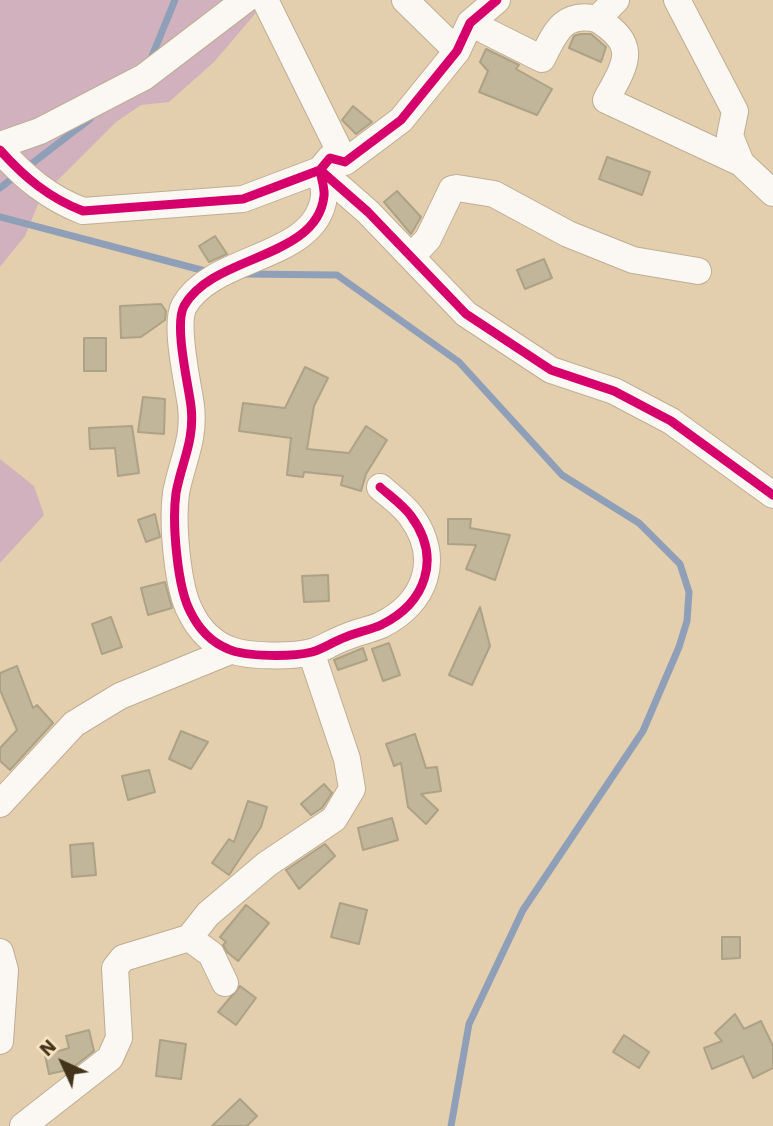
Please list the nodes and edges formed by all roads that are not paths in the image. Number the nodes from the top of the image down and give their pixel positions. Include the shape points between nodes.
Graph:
1 (244, 0) edge
2 (265, 0) edge
3 (405, 0) edge
4 (497, 0) edge
5 (617, 0) edge
6 (677, 0) edge
7 (597, 19) junction
8 (470, 23) junction
9 (457, 51) junction
10 (0, 147) edge
11 (345, 162) junction
12 (740, 163) junction
13 (320, 170) junction
14 (773, 193) edge
15 (412, 256) junction
16 (698, 271) dead end
17 (380, 487) dead end
18 (773, 495) edge
19 (230, 650) junction
20 (311, 652) junction
21 (0, 804) edge
22 (189, 938) junction
23 (0, 952) edge
24 (225, 983) dead end
25 (0, 1041) edge
26 (23, 1126) edge

1 - 10 street via 144,77
2 - 11 street
3 - 9 street
4 - 8 street
5 - 7 street
6 - 12 street via 734,111 730,136
7 - 8 street via 582,15 569,19 556,31 542,59
7 - 12 street via 617,32 625,48 623,68 606,100
8 - 9 street
9 - 11 street via 401,120
10 - 13 street via 20,172 50,195 83,211 243,199
11 - 13 street via 330,158
12 - 14 street
13 - 15 street
13 - 19 street via 324,196 313,224 289,244 217,274 191,295 182,309 194,429 176,495 179,580 189,611 203,633
15 - 16 street via 428,239 452,189 457,188 494,194 568,234 633,260
15 - 18 street via 466,314 516,349 551,370 614,391 671,421
17 - 20 street via 410,515 422,535 427,559 425,585 408,606 382,624
19 - 20 street via 263,655
19 - 21 street via 120,696 74,724
20 - 22 street via 347,759 352,789 334,819 267,864 208,914
22 - 24 street via 212,954
22 - 26 street via 123,958 116,968 119,1038 110,1058
23 - 25 street via 5,970

